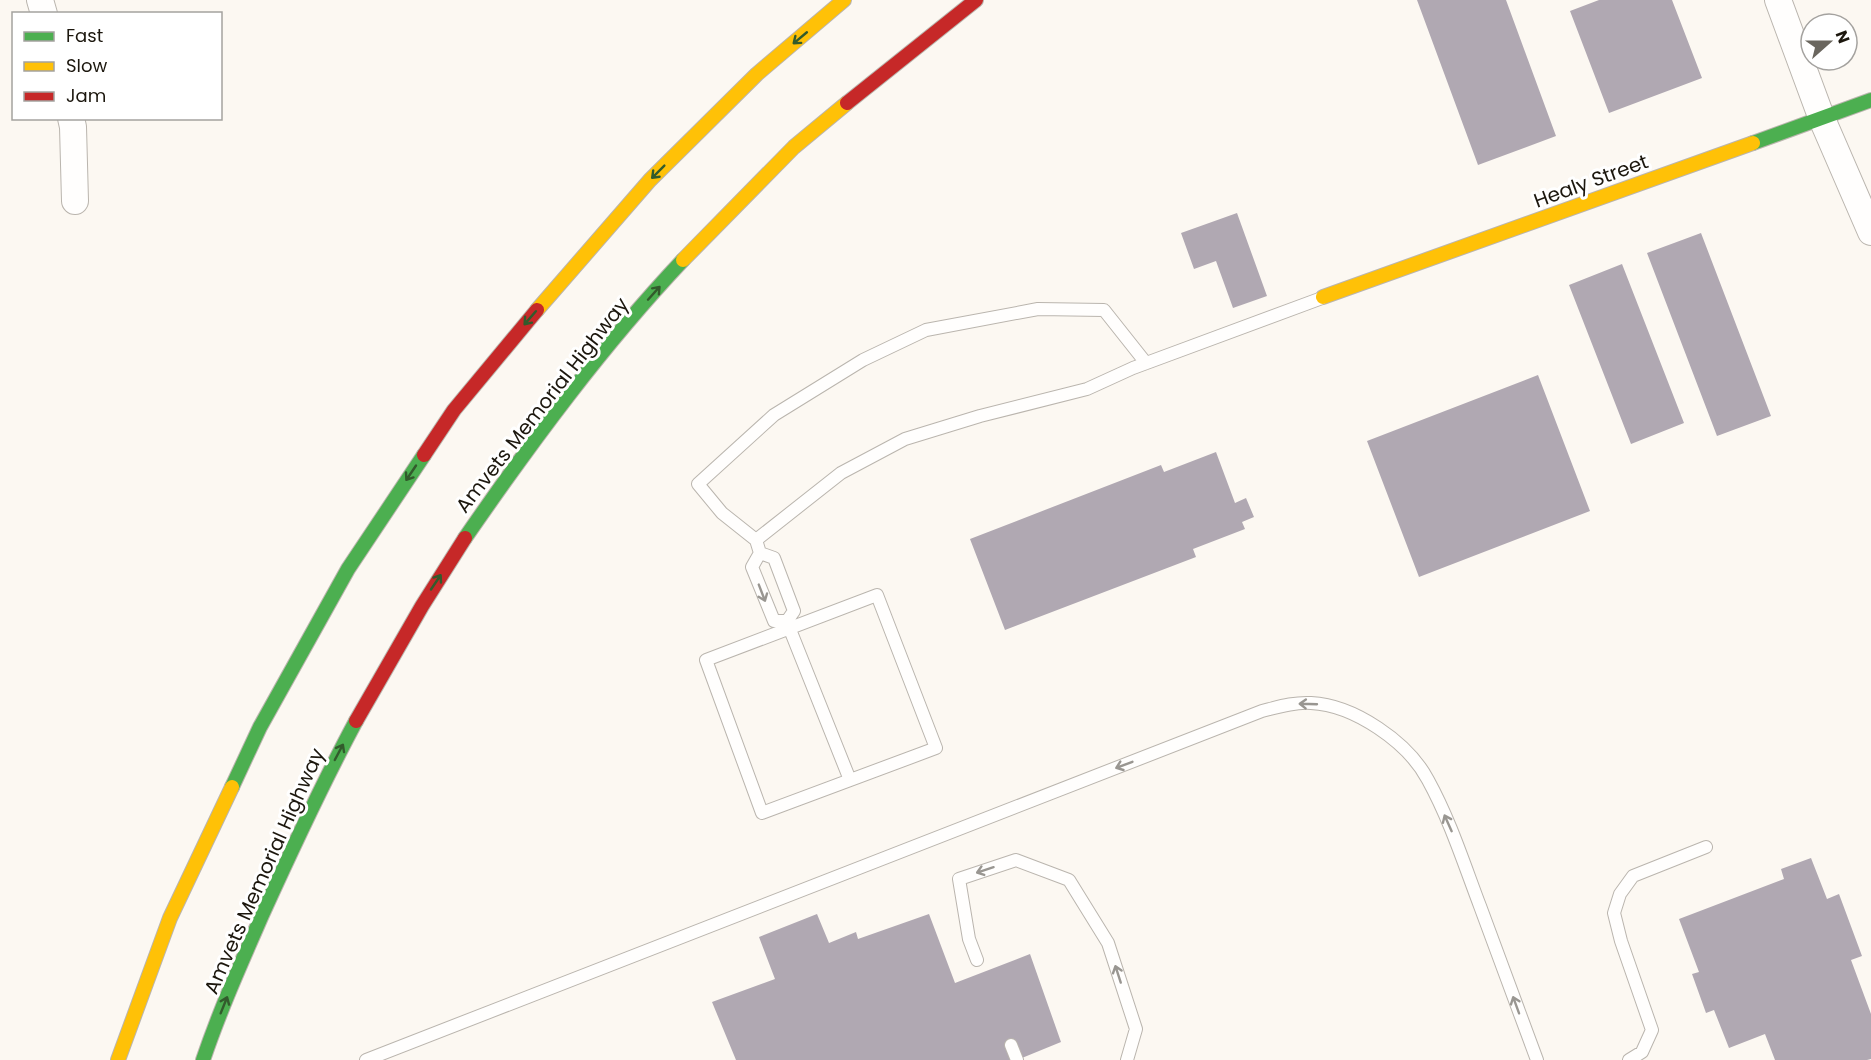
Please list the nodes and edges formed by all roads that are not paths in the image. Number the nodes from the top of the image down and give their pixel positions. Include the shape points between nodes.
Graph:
1 (844, 0) edge
2 (976, 0) edge
3 (1778, 0) edge
4 (1871, 100) edge
5 (1822, 119) junction
6 (71, 120) edge
7 (75, 201) dead end
8 (1871, 232) edge
9 (1323, 297) joint
10 (1146, 363) junction
11 (756, 540) junction
12 (760, 553) junction
13 (788, 625) junction
14 (850, 780) junction
15 (1706, 846) dead end
16 (977, 960) dead end
17 (1011, 1045) dead end
18 (118, 1060) edge
19 (203, 1060) edge
20 (366, 1060) edge
21 (1017, 1060) edge
22 (1127, 1060) edge
23 (1537, 1060) edge
24 (1629, 1060) edge

1 -> 18 main road via 757,74 650,180 454,410 348,569 260,727 170,918
19 -> 2 main road, Amvets Memorial Highway via 257,926 317,794 372,689 430,591 509,473 610,342 797,145
3 - 5 street
4 - 5 main road, Healy Street
5 - 8 street
5 - 9 main road, Healy Street
6 - 7 street
9 - 10 lane
10 - 11 lane via 1087,389 905,439 841,473
10 - 11 lane via 1104,310 1038,309 926,330 863,360 774,415 698,484 722,513
11 - 12 lane
12 - 13 lane via 774,558 794,611
12 -> 13 lane via 752,567 774,621
13 - 14 lane
13 - 14 lane via 706,660 762,813
13 - 14 lane via 877,595 936,748
15 - 24 lane via 1633,876 1620,894 1614,913 1653,1030 1642,1052
22 -> 16 lane via 1136,1029 1108,943 1069,880 1016,860 959,879 969,939
17 - 21 lane
23 -> 20 lane via 1428,779 1381,730 1360,717 1312,703 1285,704 1262,711

